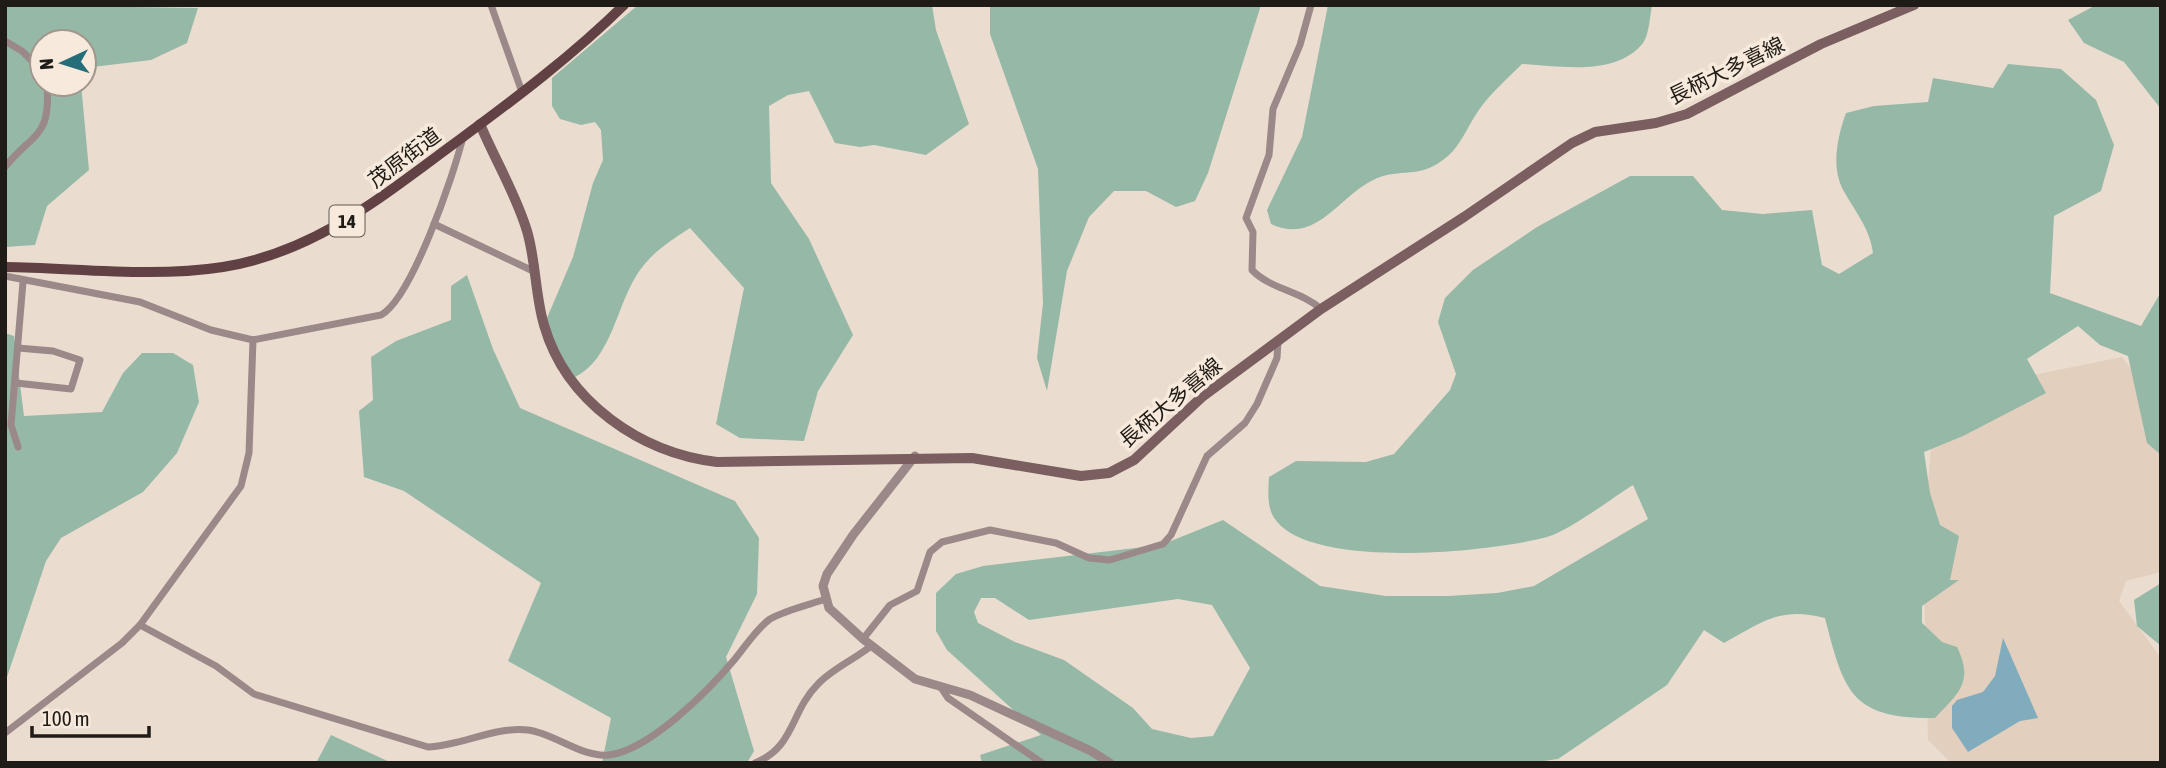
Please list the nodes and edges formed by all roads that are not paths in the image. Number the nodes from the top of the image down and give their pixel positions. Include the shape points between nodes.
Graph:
1 (491, 5) edge
2 (624, 5) edge
3 (1311, 5) edge
4 (1914, 5) edge
5 (5, 41) edge
6 (28, 57) edge
7 (522, 92) junction
8 (49, 98) edge
9 (480, 124) junction
10 (463, 137) junction
11 (5, 167) edge
12 (434, 224) junction
13 (5, 267) edge
14 (533, 271) junction
15 (5, 276) edge
16 (23, 282) junction
17 (1321, 309) junction
18 (253, 340) junction
19 (1278, 341) junction
20 (19, 348) junction
21 (16, 383) junction
22 (18, 447) dead end
23 (915, 456) junction
24 (826, 599) junction
25 (141, 625) junction
26 (867, 643) junction
27 (940, 686) junction
28 (5, 733) edge
29 (755, 763) edge
30 (1042, 763) edge
31 (1110, 763) edge

1 - 7 street
2 - 7 main road, 茂原街道 / 14
3 - 17 street via 1273,109 1269,155 1246,218 1253,232 1252,270 1307,297
4 - 17 main road, 長柄大多喜線 via 1821,44 1687,114 1595,132 1572,143
5 - 6 street
7 - 9 main road, 茂原街道 / 14
8 - 11 street via 39,135
9 - 10 main road, 茂原街道 / 14
9 - 14 main road, 長柄大多喜線 via 528,232
10 - 12 street
10 - 13 main road, 茂原街道 / 14 via 365,210 300,245 263,257 225,267 160,272
12 - 14 street
12 - 18 street via 391,309 381,315
14 - 23 main road, 長柄大多喜線 via 550,342 571,379 610,418 646,442 694,459 718,462
15 - 16 street
16 - 18 street via 140,302 211,330
16 - 20 street
17 - 19 main road, 長柄大多喜線
18 - 25 street via 249,453 241,486
19 - 23 main road, 長柄大多喜線 via 1202,397 1134,460 1109,473 1081,476 972,458
19 - 26 street via 1276,358 1251,414 1207,456 1163,544 1110,560 990,530 942,542 930,552 917,591 890,605
20 - 21 street
20 - 21 street via 54,351 80,360 71,389
21 - 22 street via 11,425
23 - 24 street via 827,574 823,586
24 - 25 street via 769,620 671,721 609,755 516,729 428,747 254,694 216,666
24 - 26 street via 837,617
25 - 28 street
26 - 27 street via 915,679
26 - 29 street via 811,692 778,750
27 - 30 street via 948,698
27 - 31 street via 970,695

